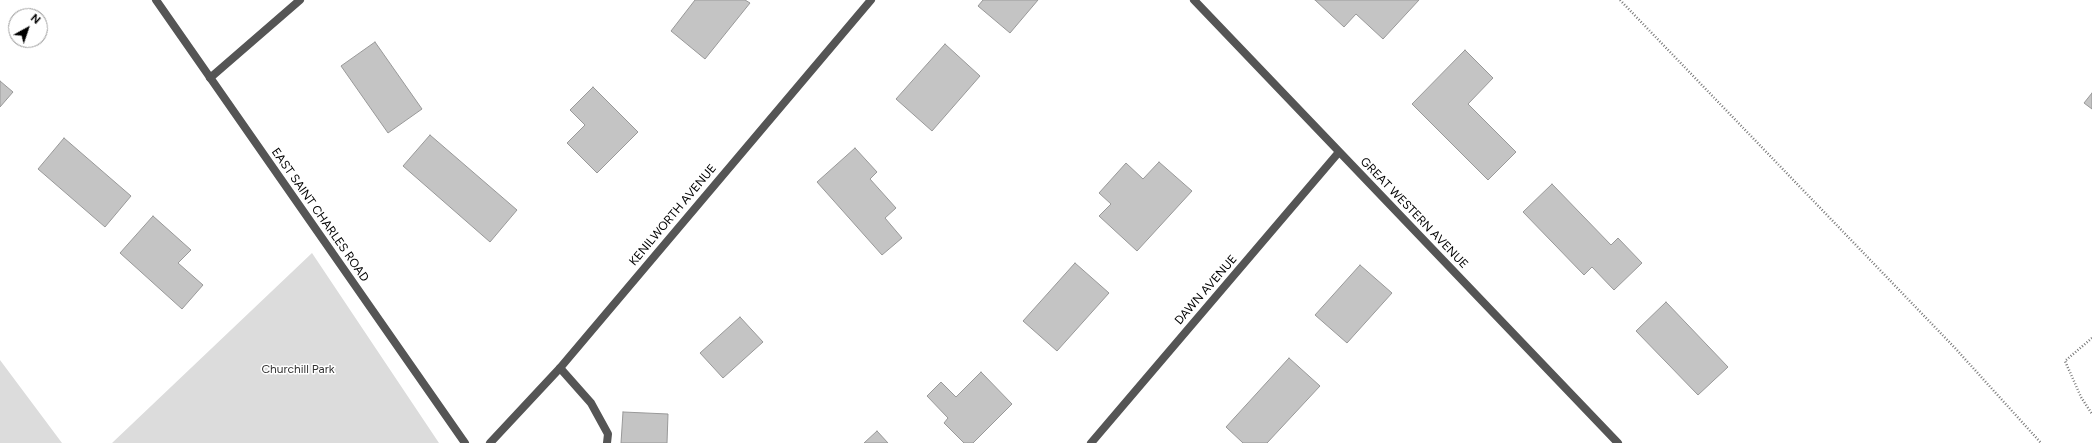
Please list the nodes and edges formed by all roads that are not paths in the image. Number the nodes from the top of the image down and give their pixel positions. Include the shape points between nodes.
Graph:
1 (156, 0) edge
2 (300, 0) edge
3 (871, 0) edge
4 (1194, 0) edge
5 (210, 78) junction
6 (1340, 152) junction
7 (560, 368) junction
8 (466, 443) edge
9 (490, 443) edge
10 (607, 443) edge
11 (1091, 443) edge
12 (1618, 443) edge

1 - 5 street, EAST SAINT CHARLES ROAD
2 - 5 street
3 - 7 street, KENILWORTH AVENUE
4 - 6 street, GREAT WESTERN AVENUE
5 - 8 street, EAST SAINT CHARLES ROAD
6 - 11 street, DAWN AVENUE
6 - 12 street, GREAT WESTERN AVENUE
7 - 9 street, KENILWORTH AVENUE
7 - 10 street via 591,404 608,434

